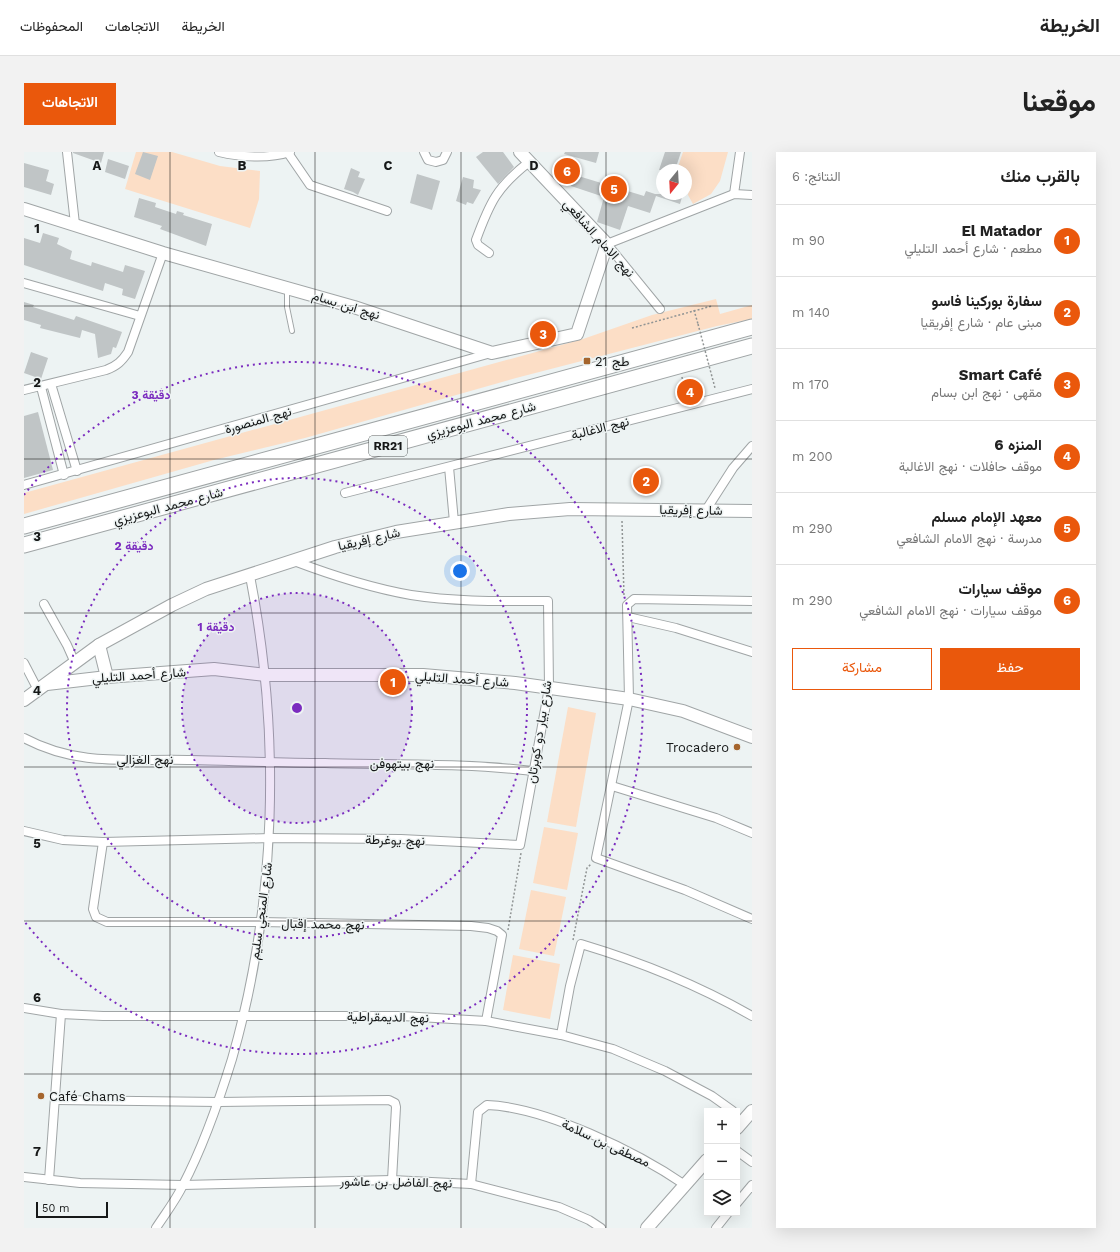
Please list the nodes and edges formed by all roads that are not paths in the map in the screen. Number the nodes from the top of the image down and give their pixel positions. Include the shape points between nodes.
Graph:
1 (66, 152) edge
2 (219, 152) edge
3 (289, 152) edge
4 (424, 152) edge
5 (447, 152) edge
6 (520, 152) edge
7 (740, 152) edge
8 (246, 154) edge
9 (529, 162) junction
10 (734, 194) junction
11 (752, 194) edge
12 (24, 209) edge
13 (387, 211) dead end
14 (75, 224) junction
15 (607, 244) junction
16 (163, 253) junction
17 (489, 253) dead end
18 (24, 283) edge
19 (287, 288) junction
20 (660, 309) dead end
21 (140, 316) junction
22 (752, 327) edge
23 (292, 331) dead end
24 (752, 346) edge
25 (492, 353) junction
26 (51, 384) junction
27 (41, 387) junction
28 (752, 390) edge
29 (26, 391) edge
30 (752, 446) edge
31 (449, 467) junction
32 (76, 471) junction
33 (64, 474) junction
34 (24, 486) edge
35 (345, 493) dead end
36 (706, 510) junction
37 (752, 511) edge
38 (454, 522) junction
39 (24, 526) edge
40 (24, 545) edge
41 (294, 561) junction
42 (250, 576) junction
43 (752, 601) edge
44 (44, 604) dead end
45 (628, 617) junction
46 (99, 645) junction
47 (752, 652) edge
48 (24, 663) edge
49 (75, 664) junction
50 (266, 675) junction
51 (107, 677) junction
52 (42, 687) junction
53 (549, 688) junction
54 (24, 700) edge
55 (629, 700) junction
56 (752, 737) edge
57 (24, 738) edge
58 (270, 762) junction
59 (533, 771) junction
60 (612, 786) junction
61 (752, 833) edge
62 (24, 834) edge
63 (270, 838) junction
64 (103, 842) junction
65 (520, 845) joint
66 (752, 918) edge
67 (261, 922) junction
68 (24, 1008) edge
69 (62, 1014) junction
70 (244, 1016) junction
71 (752, 1016) edge
72 (486, 1021) junction
73 (561, 1035) junction
74 (56, 1100) junction
75 (219, 1102) junction
76 (729, 1108) edge
77 (740, 1153) edge
78 (752, 1162) edge
79 (704, 1163) edge
80 (24, 1177) edge
81 (49, 1180) junction
82 (392, 1180) junction
83 (471, 1184) junction
84 (183, 1185) junction
85 (685, 1185) junction
86 (752, 1186) edge
87 (740, 1200) edge
88 (726, 1216) edge
89 (156, 1228) edge
90 (601, 1228) edge
91 (647, 1228) edge
92 (716, 1228) edge

1 - 14 street
2 - 8 street
3 - 8 street via 270,156
3 - 13 street via 310,184
4 - 5 street via 428,160 436,162 443,160
6 - 9 street, نهج الامام الشافعي
7 - 10 street
9 - 15 street, نهج الامام الشافعي
9 - 17 street via 505,183 488,208 476,240 478,245
10 - 11 street
10 - 15 street
12 - 14 street, نهج ابن بسام
14 - 16 street, نهج ابن بسام
15 - 20 street, نهج الامام الشافعي
15 - 25 street via 577,334
16 - 19 street, نهج ابن بسام
16 - 21 street
18 - 21 street
19 - 23 lane via 287,308
19 - 25 street, نهج ابن بسام via 354,307
21 - 26 street via 128,352 115,367
22 - 39 highway, شارع محمد البوعزيزي / RR21
24 - 40 highway, شارع محمد البوعزيزي / RR21
25 - 32 street, نهج المنصورة
26 - 27 street
26 - 32 street
27 - 29 street
27 - 33 street
28 - 31 street, نهج الاغالبة
30 - 36 street via 733,468
31 - 35 street, نهج الاغالبة
31 - 38 street
32 - 33 street, نهج المنصورة
33 - 34 street, نهج المنصورة
36 - 37 street, شارع إفريقيا
36 - 38 street, شارع إفريقيا via 570,509
38 - 41 street, شارع إفريقيا via 367,539
41 - 42 street, شارع إفريقيا
41 - 53 street, شارع بيار دو كوبرتان via 330,575 411,595 480,601 548,601
42 - 46 street, شارع إفريقيا via 206,589
42 - 50 street, شارع المنجي سليم
43 - 45 street via 634,599 627,605
44 - 49 street
45 - 47 street via 676,628
45 - 55 street
46 - 49 street, شارع إفريقيا
46 - 51 street
48 - 52 street
49 - 52 street, شارع إفريقيا
50 - 51 street, شارع أحمد التليلي via 214,669
50 - 53 street, شارع أحمد التليلي via 423,675
50 - 58 street, شارع المنجي سليم
51 - 52 street, شارع أحمد التليلي
52 - 54 street, شارع إفريقيا
53 - 55 street, شارع أحمد التليلي
53 - 59 street, شارع بيار دو كوبرتان
55 - 56 street, شارع أحمد التليلي via 683,711
55 - 60 street
57 - 58 street, نهج الغزالي via 55,751 94,760
58 - 59 street, نهج بيتهوفن via 461,764
58 - 63 street, شارع المنجي سليم
59 - 65 street, شارع بيار دو كوبرتان
60 - 61 street via 716,818
60 - 66 street via 596,858 685,890
62 - 64 street, نهج يوغرطة via 63,840
63 - 64 street, نهج يوغرطة
63 - 65 street, نهج يوغرطة
63 - 67 street, شارع المنجي سليم
64 - 67 street, نهج محمد إقبال via 93,909 96,917 107,922
67 - 70 street, شارع المنجي سليم
67 - 72 street, نهج محمد إقبال via 471,926 497,931 502,935
68 - 69 street, نهج الديمقراطية
69 - 70 street, نهج الديمقراطية
69 - 74 street
70 - 72 street, نهج الديمقراطية via 402,1016
70 - 75 street, شارع المنجي سليم
71 - 73 street via 693,984 628,958 581,944
72 - 73 street, نهج الديمقراطية
73 - 76 street, نهج الديمقراطية via 613,1049 665,1071
74 - 75 street
74 - 81 street
75 - 82 street via 392,1101 396,1107
75 - 84 street, شارع المنجي سليم
77 - 78 street
79 - 85 street
80 - 81 street, نهج الفاضل بن عاشور
81 - 84 street, نهج الفاضل بن عاشور
82 - 83 street, نهج الفاضل بن عاشور
82 - 84 street, نهج الفاضل بن عاشور
83 - 85 street, مصطفى بن سلامة via 478,1112 487,1105 505,1106 569,1124 662,1169
83 - 90 street, نهج الفاضل بن عاشور via 559,1206
84 - 89 street, شارع المنجي سليم
85 - 91 street
86 - 87 street
88 - 92 street

